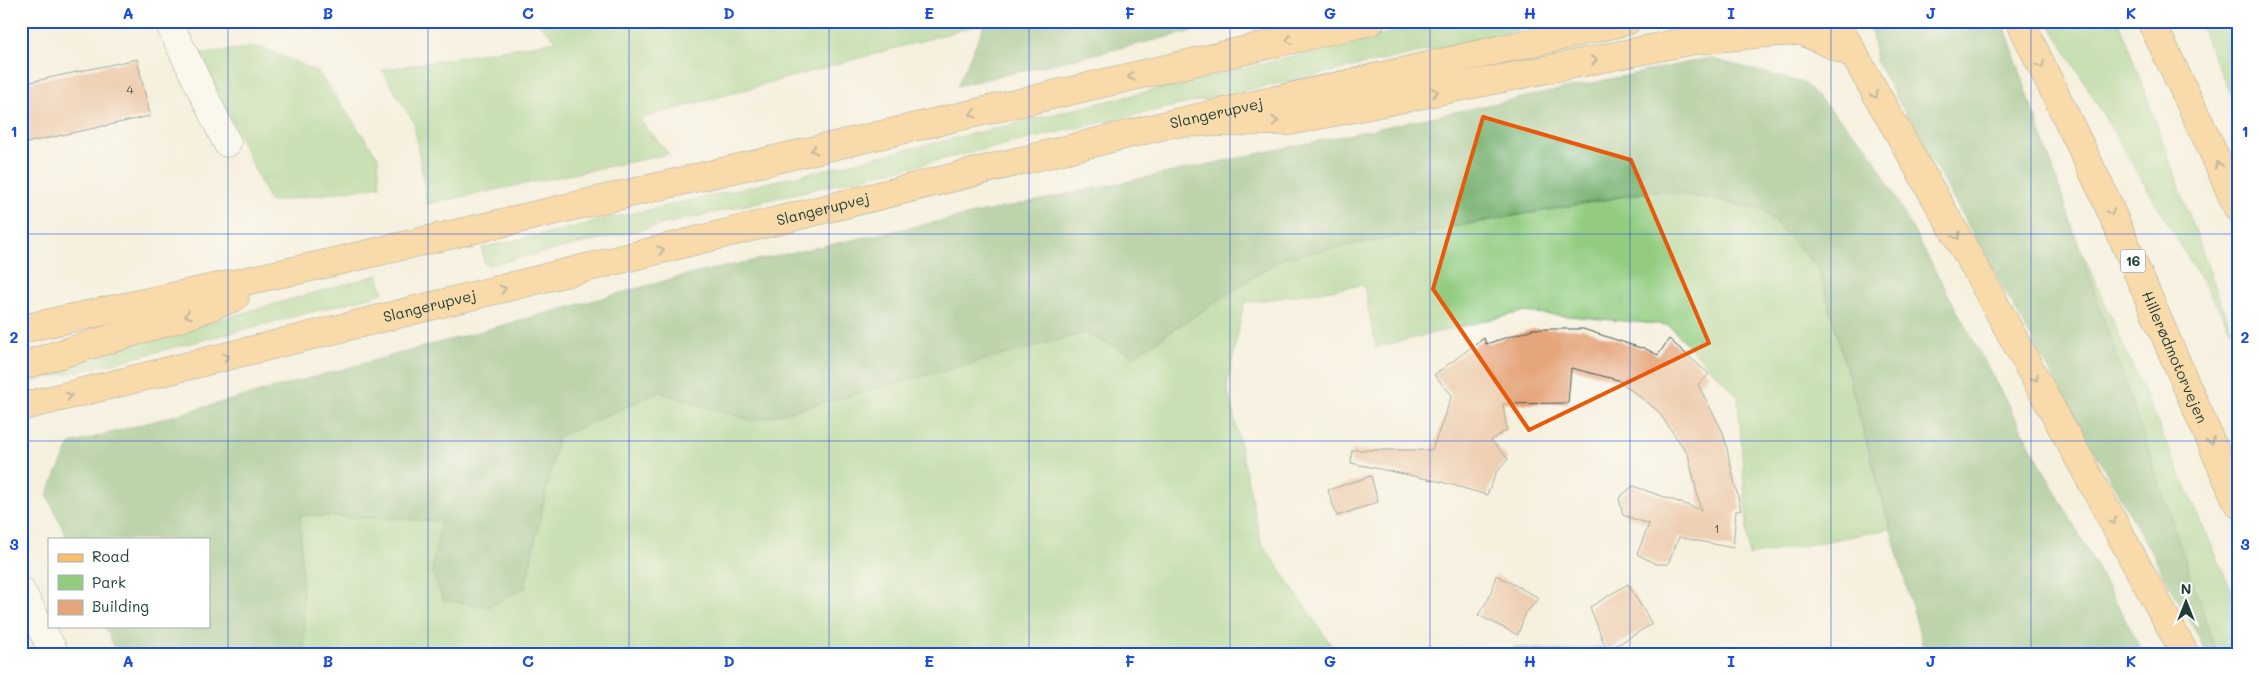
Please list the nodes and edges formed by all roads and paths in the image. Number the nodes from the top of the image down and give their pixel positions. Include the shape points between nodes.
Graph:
1 (168, 21) edge
2 (1371, 21) edge
3 (1627, 21) edge
4 (1835, 21) edge
5 (2020, 21) edge
6 (2151, 21) edge
7 (1851, 53) junction
8 (1174, 123) junction
9 (227, 143) dead end
10 (2238, 209) edge
11 (316, 266) junction
12 (21, 329) edge
13 (21, 366) edge
14 (21, 408) edge
15 (2238, 504) edge
16 (21, 592) edge
17 (55, 654) edge
18 (2185, 654) edge

1 - 9 street
2 -> 11 main road
3 - 8 main road, Slangerupvej
4 - 7 main road
5 -> 15 main road, Hillerødmotorvejen / 16 via 2103,192
10 -> 6 main road
8 -> 7 main road via 1290,121 1689,42 1756,34 1801,32
7 -> 18 main road via 1978,273
14 -> 8 main road, Slangerupvej
11 - 12 main road
11 -> 13 main road via 186,316
16 - 17 street

